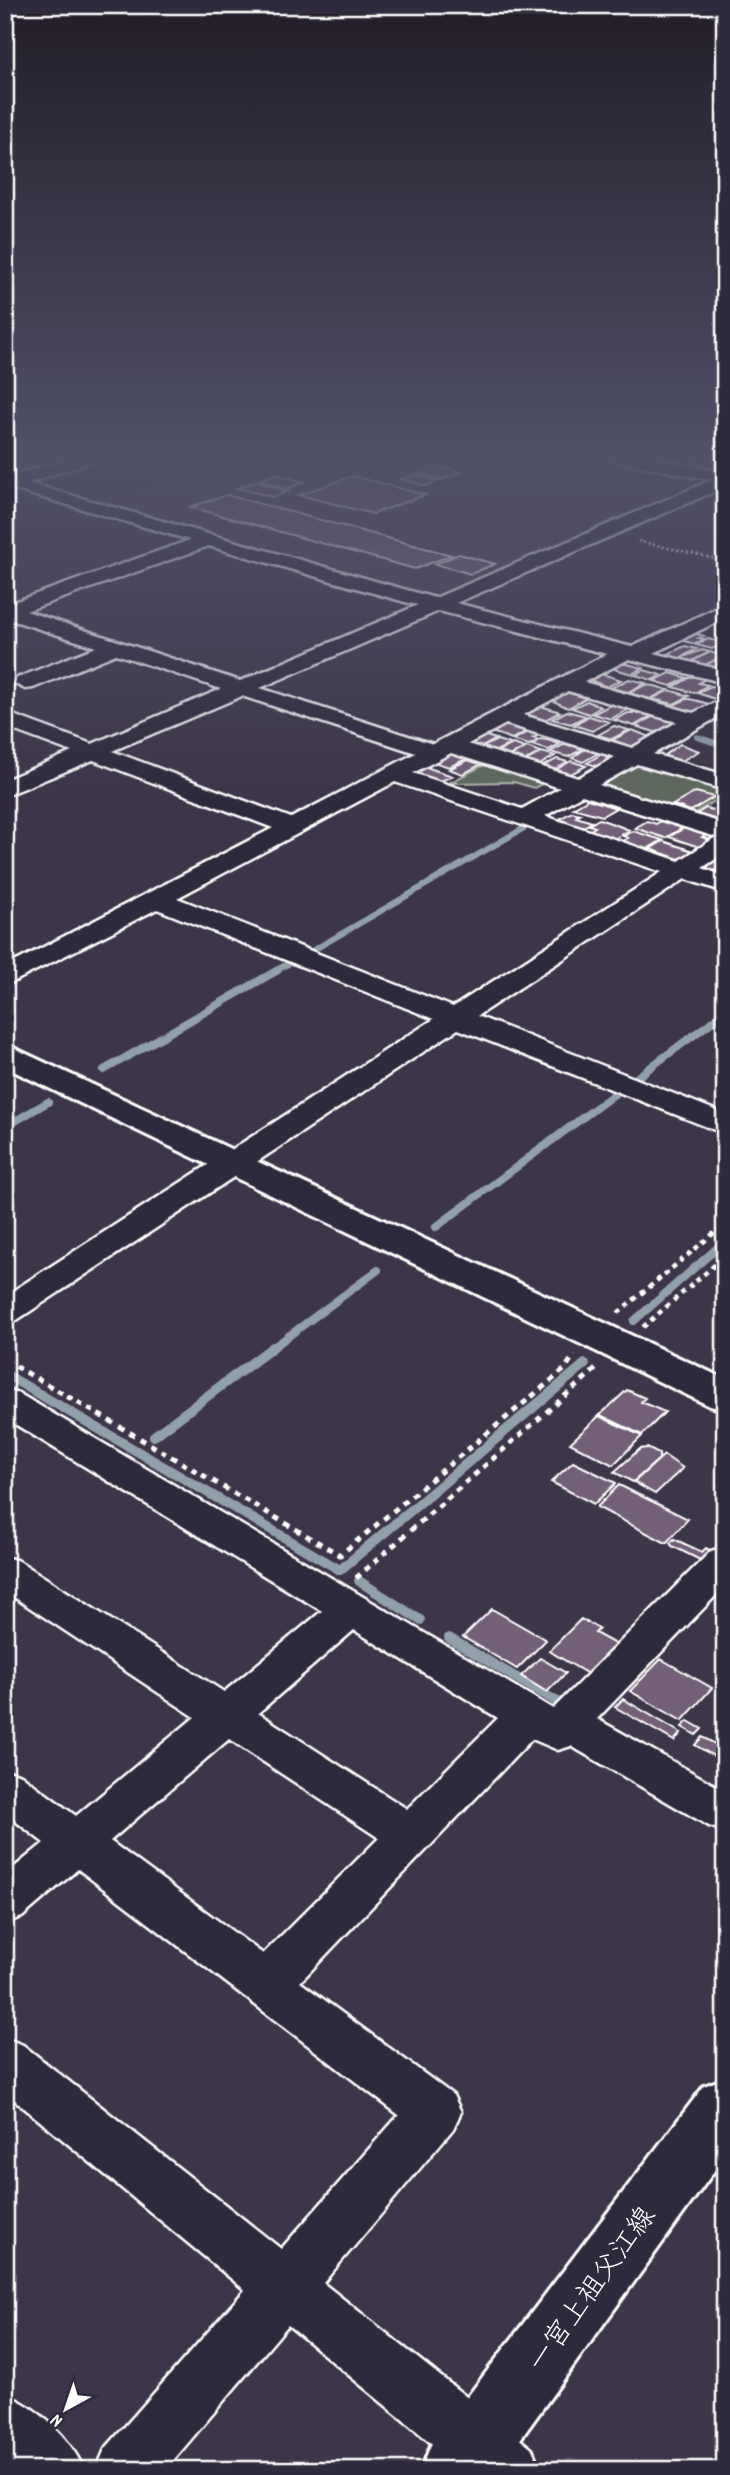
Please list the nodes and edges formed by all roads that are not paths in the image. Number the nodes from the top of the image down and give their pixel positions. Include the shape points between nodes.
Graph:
1 (121, 570) edge
2 (316, 570) edge
3 (518, 570) edge
4 (439, 605) junction
5 (725, 610) edge
6 (6, 611) edge
7 (692, 626) junction
8 (725, 635) edge
9 (115, 647) junction
10 (631, 653) junction
11 (725, 677) edge
12 (25, 683) dead end
13 (566, 684) junction
14 (242, 689) junction
15 (725, 704) edge
16 (503, 716) junction
17 (5, 719) edge
18 (696, 721) junction
19 (442, 749) junction
20 (94, 751) junction
21 (634, 756) junction
22 (393, 774) junction
23 (725, 783) edge
24 (580, 786) junction
25 (5, 789) edge
26 (524, 818) junction
27 (293, 827) junction
28 (725, 832) edge
29 (725, 842) edge
30 (682, 870) junction
31 (725, 884) edge
32 (156, 899) junction
33 (9, 973) edge
34 (455, 1018) junction
35 (5, 1054) edge
36 (725, 1125) edge
37 (232, 1163) junction
38 (5, 1312) edge
39 (725, 1396) edge
40 (5, 1401) edge
41 (725, 1561) edge
42 (5, 1570) edge
43 (343, 1602) junction
44 (226, 1715) junction
45 (547, 1719) junction
46 (5, 1788) edge
47 (725, 1813) edge
48 (412, 1836) junction
49 (78, 1840) junction
50 (5, 1903) edge
51 (267, 1983) junction
52 (5, 2061) edge
53 (725, 2106) edge
54 (284, 2287) junction
55 (5, 2423) edge
56 (481, 2460) edge
57 (54, 2470) edge
58 (126, 2470) edge

1 - 6 street
2 - 4 street
3 - 4 street
4 - 10 street
4 - 14 street
5 - 7 street
6 - 9 street
7 - 8 street
7 - 10 street
9 - 12 street
9 - 14 street
10 - 11 street
10 - 13 street
13 - 16 street
13 - 18 street
14 - 19 street
14 - 20 street
15 - 18 street
16 - 19 street
16 - 21 street
17 - 20 street
18 - 21 street
19 - 22 street
19 - 24 street
20 - 25 street
20 - 27 street
21 - 23 street
21 - 24 street
22 - 26 street
22 - 27 street
24 - 26 street
24 - 28 street
26 - 30 street
27 - 32 street
29 - 30 street
30 - 31 street
30 - 34 street
32 - 33 street
32 - 34 street
34 - 36 street
34 - 37 street
35 - 37 street
37 - 38 street
37 - 39 street
40 - 43 street
41 - 45 street
42 - 44 street
43 - 44 street
43 - 45 street
44 - 48 street
44 - 49 street
45 - 47 street
45 - 48 street
46 - 49 street
48 - 51 street
49 - 50 street
49 - 51 street
51 - 54 street via 435,2112
52 - 54 street
53 - 56 street, 一宮上祖父江線
54 - 56 street
54 - 58 street
55 - 57 street

